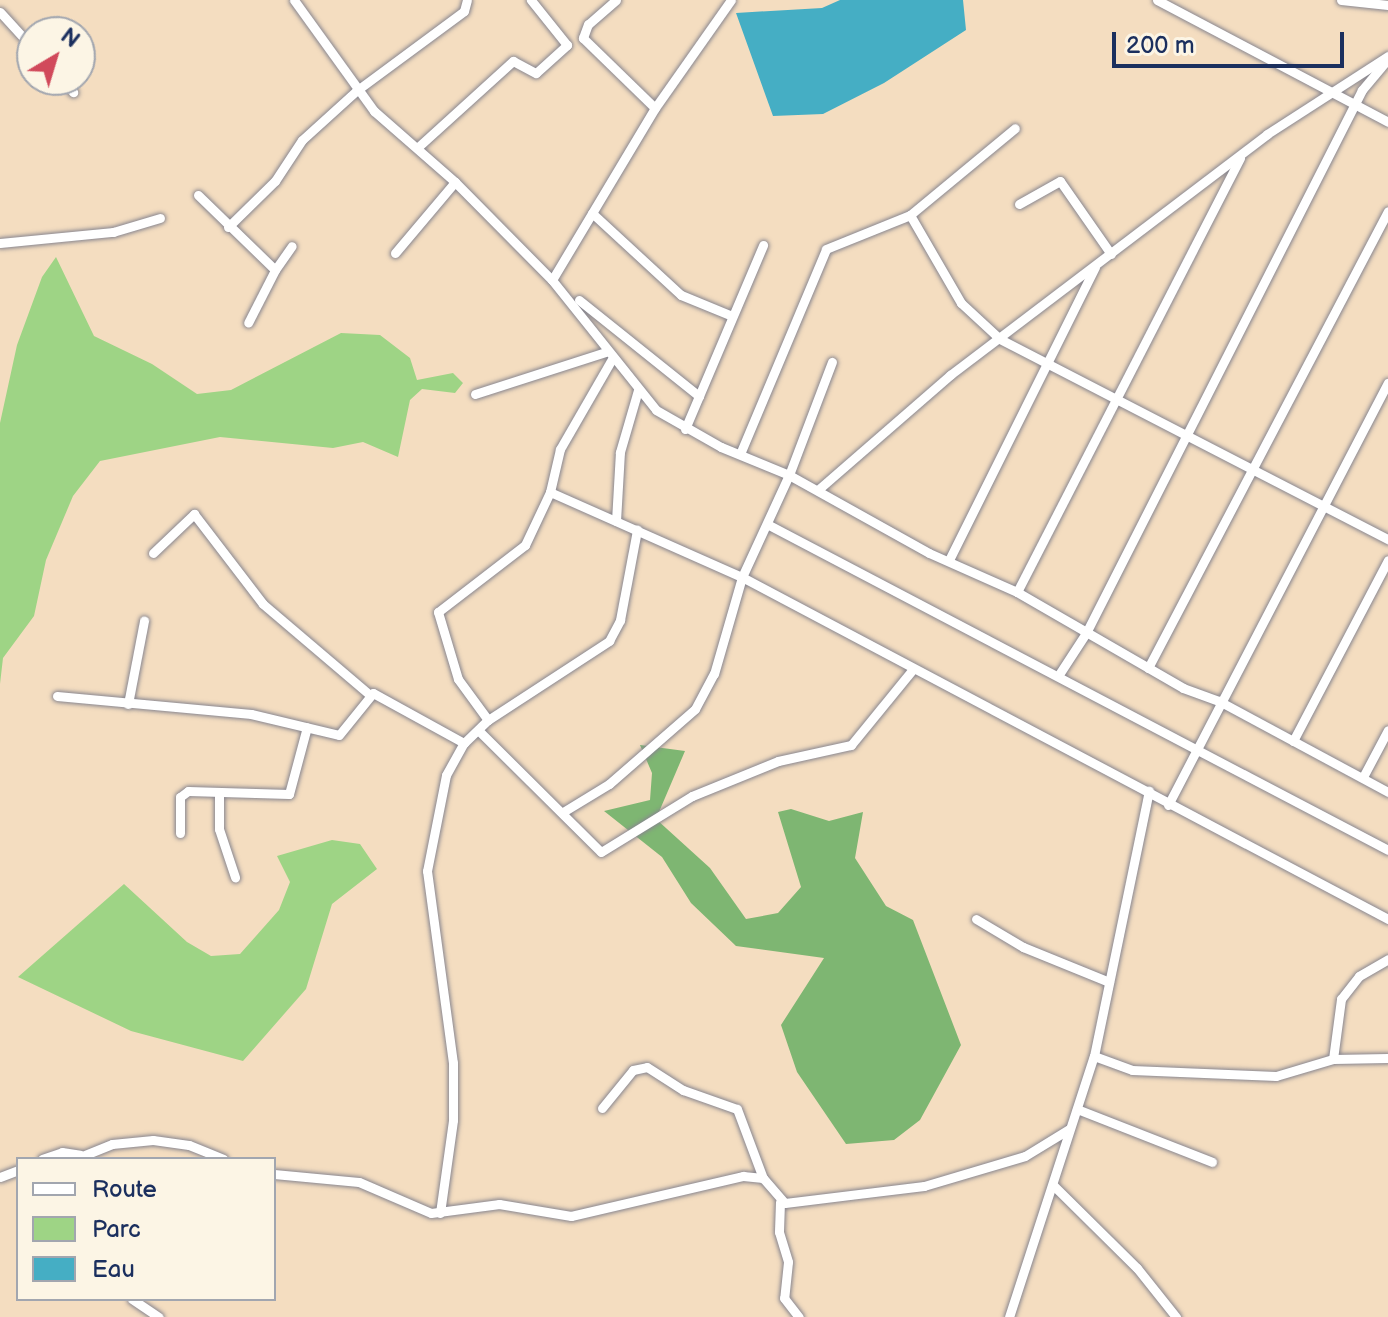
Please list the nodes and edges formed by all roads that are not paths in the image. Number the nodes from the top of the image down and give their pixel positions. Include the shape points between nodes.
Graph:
1 (294, 0) edge
2 (467, 0) edge
3 (531, 0) edge
4 (616, 0) edge
5 (731, 0) edge
6 (1157, 0) edge
7 (1341, 0) edge
8 (1388, 2) edge
9 (0, 12) edge
10 (16, 30) edge
11 (1388, 57) edge
12 (356, 91) junction
13 (1327, 91) junction
14 (1355, 105) junction
15 (655, 108) junction
16 (1388, 122) edge
17 (1015, 128) dead end
18 (417, 148) junction
19 (1241, 155) junction
20 (455, 182) junction
21 (198, 195) dead end
22 (1019, 204) dead end
23 (1388, 211) edge
24 (592, 213) junction
25 (910, 215) junction
26 (160, 218) dead end
27 (228, 227) junction
28 (0, 243) edge
29 (763, 245) dead end
30 (292, 246) dead end
31 (395, 253) dead end
32 (1111, 254) junction
33 (1097, 264) junction
34 (275, 270) junction
35 (552, 280) junction
36 (579, 300) dead end
37 (732, 316) junction
38 (248, 323) dead end
39 (1000, 339) junction
40 (609, 356) junction
41 (832, 362) dead end
42 (1047, 363) junction
43 (1388, 383) edge
44 (638, 390) junction
45 (475, 394) dead end
46 (699, 396) junction
47 (1116, 397) junction
48 (685, 429) junction
49 (1185, 433) junction
50 (740, 454) junction
51 (1254, 470) junction
52 (789, 475) junction
53 (819, 489) junction
54 (550, 492) junction
55 (1325, 505) junction
56 (616, 521) junction
57 (767, 524) junction
58 (637, 530) junction
59 (1388, 539) edge
60 (153, 553) dead end
61 (949, 560) junction
62 (1388, 560) edge
63 (742, 577) junction
64 (1017, 592) junction
65 (144, 621) dead end
66 (1086, 633) junction
67 (1148, 668) junction
68 (913, 669) junction
69 (1058, 676) junction
70 (370, 695) junction
71 (57, 696) dead end
72 (1219, 701) junction
73 (128, 704) junction
74 (488, 720) junction
75 (307, 727) junction
76 (478, 730) junction
77 (1388, 730) edge
78 (1293, 741) junction
79 (464, 743) junction
80 (1199, 750) junction
81 (1363, 777) junction
82 (1149, 791) junction
83 (1388, 792) edge
84 (219, 793) junction
85 (1168, 805) junction
86 (563, 812) junction
87 (180, 833) dead end
88 (1388, 850) edge
89 (235, 877) dead end
90 (976, 919) dead end
91 (1388, 919) edge
92 (1388, 959) edge
93 (1109, 982) junction
94 (1094, 1056) junction
95 (1388, 1058) edge
96 (1333, 1059) junction
97 (602, 1108) dead end
98 (1077, 1109) junction
99 (1069, 1129) junction
100 (48, 1157) edge
101 (78, 1157) edge
102 (218, 1157) edge
103 (1212, 1162) dead end
104 (276, 1174) edge
105 (763, 1178) junction
106 (1053, 1185) junction
107 (780, 1202) junction
108 (440, 1213) junction
109 (135, 1301) edge
110 (159, 1317) edge
111 (799, 1317) edge
112 (1009, 1317) edge
113 (1176, 1317) edge

1 - 12 street
2 - 12 street via 464,11 432,38
3 - 18 street via 567,45 536,73 513,61
4 - 15 street via 588,24 583,38
5 - 15 street
6 - 13 street
7 - 8 street
9 - 10 street
11 - 13 street via 1339,90
11 - 14 street
12 - 18 street
12 - 27 street via 302,140 275,181
13 - 14 street
13 - 19 street
14 - 16 street
14 - 49 street
15 - 24 street
17 - 25 street
18 - 20 street
19 - 32 street
19 - 47 street
20 - 31 street
20 - 35 street
21 - 27 street
22 - 32 street via 1060,181
23 - 51 street
24 - 35 street
24 - 37 street via 681,295
25 - 39 street via 961,303
25 - 50 street via 826,249
26 - 28 street via 113,232
27 - 34 street
29 - 37 street
30 - 34 street
32 - 33 street
33 - 39 street
33 - 42 street
34 - 38 street
35 - 40 street
36 - 46 street
37 - 46 street
39 - 42 street
39 - 53 street via 950,375
40 - 44 street
40 - 45 street
40 - 54 street via 560,449
41 - 52 street
42 - 47 street
42 - 61 street
43 - 55 street
44 - 48 street
44 - 56 street via 620,452
46 - 48 street
47 - 49 street
47 - 64 street
48 - 50 street
49 - 51 street
49 - 66 street
50 - 52 street
51 - 55 street
51 - 67 street
52 - 53 street
52 - 57 street
53 - 61 street
54 - 56 street
54 - 74 street via 525,545 438,612 458,679
55 - 59 street
55 - 72 street
56 - 58 street
57 - 63 street
57 - 69 street
58 - 63 street
58 - 74 street via 620,620 609,641
60 - 70 street via 194,514 263,604
61 - 64 street
62 - 78 street
63 - 68 street
63 - 86 street via 714,674 695,709 609,784
64 - 66 street
65 - 73 street
66 - 67 street
66 - 69 street
67 - 72 street
68 - 82 street
68 - 86 street via 851,745 778,761 705,790 605,851 598,850
69 - 80 street
70 - 75 street via 339,735
70 - 79 street
71 - 73 street
72 - 78 street
72 - 80 street
73 - 75 street via 234,711
74 - 76 street
75 - 84 street via 289,794
76 - 79 street
76 - 86 street
77 - 81 street
78 - 81 street
79 - 108 street via 446,775 427,871 453,1063 453,1120
80 - 85 street
80 - 88 street
81 - 83 street
82 - 85 street
82 - 93 street
84 - 87 street via 183,793
84 - 89 street via 219,829
85 - 91 street
90 - 93 street via 1034,953
92 - 96 street via 1359,976 1341,999
93 - 94 street
94 - 96 street via 1132,1070 1276,1076
94 - 98 street
95 - 96 street
97 - 105 street via 633,1070 647,1067 683,1090 737,1109
98 - 99 street
98 - 103 street
99 - 106 street
99 - 107 street via 1025,1156 924,1186
100 - 101 street via 62,1152
101 - 102 street via 153,1140 189,1145
104 - 108 street via 359,1182
105 - 107 street
105 - 108 street via 713,1181 586,1215 499,1204
106 - 112 street
106 - 113 street via 1137,1268
107 - 111 street via 779,1232 788,1262 784,1298
109 - 110 street

